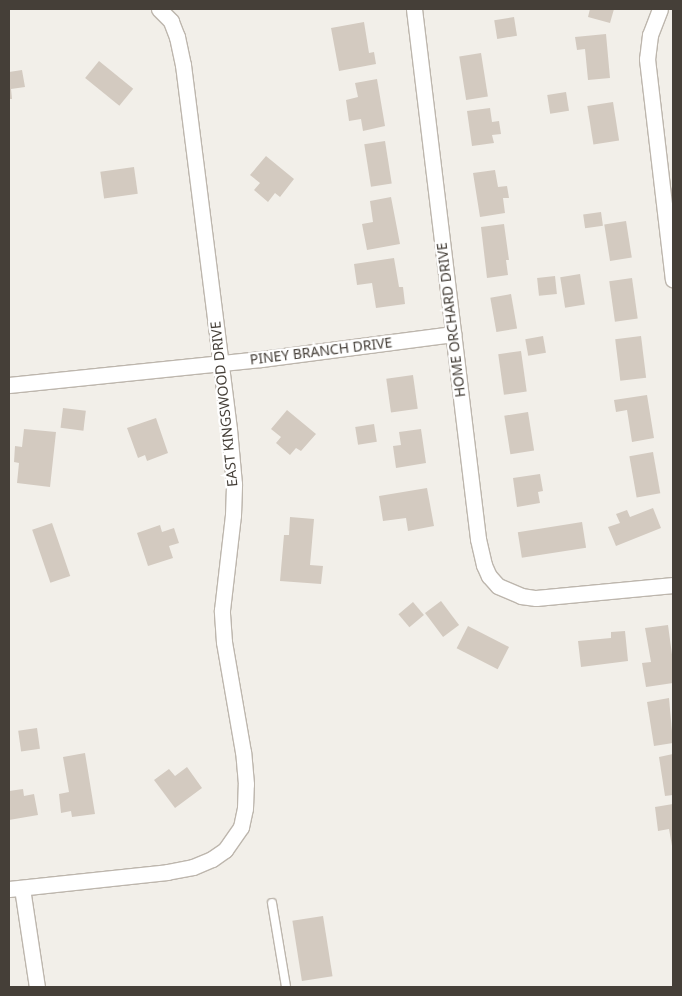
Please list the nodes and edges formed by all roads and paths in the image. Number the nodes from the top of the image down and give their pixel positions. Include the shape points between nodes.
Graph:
1 (159, 9) edge
2 (414, 9) edge
3 (660, 9) edge
4 (667, 175) edge
5 (673, 279) edge
6 (453, 334) junction
7 (221, 363) junction
8 (9, 385) edge
9 (673, 585) edge
10 (15, 888) edge
11 (272, 903) dead end
12 (37, 987) edge
13 (286, 987) edge

1 - 7 street, EAST KINGSWOOD DRIVE via 171,21 179,46
2 - 6 street, HOME ORCHARD DRIVE
3 - 4 street via 650,35 647,59
4 - 5 street
6 - 7 street, PINEY BRANCH DRIVE
6 - 9 street, HOME ORCHARD DRIVE via 478,539 489,576 498,586 520,596 536,598
7 - 8 street, PINEY BRANCH DRIVE
7 - 10 street, EAST KINGSWOOD DRIVE via 234,484 222,610 246,784 241,827 225,850 193,867
10 - 12 street
11 - 13 lane

